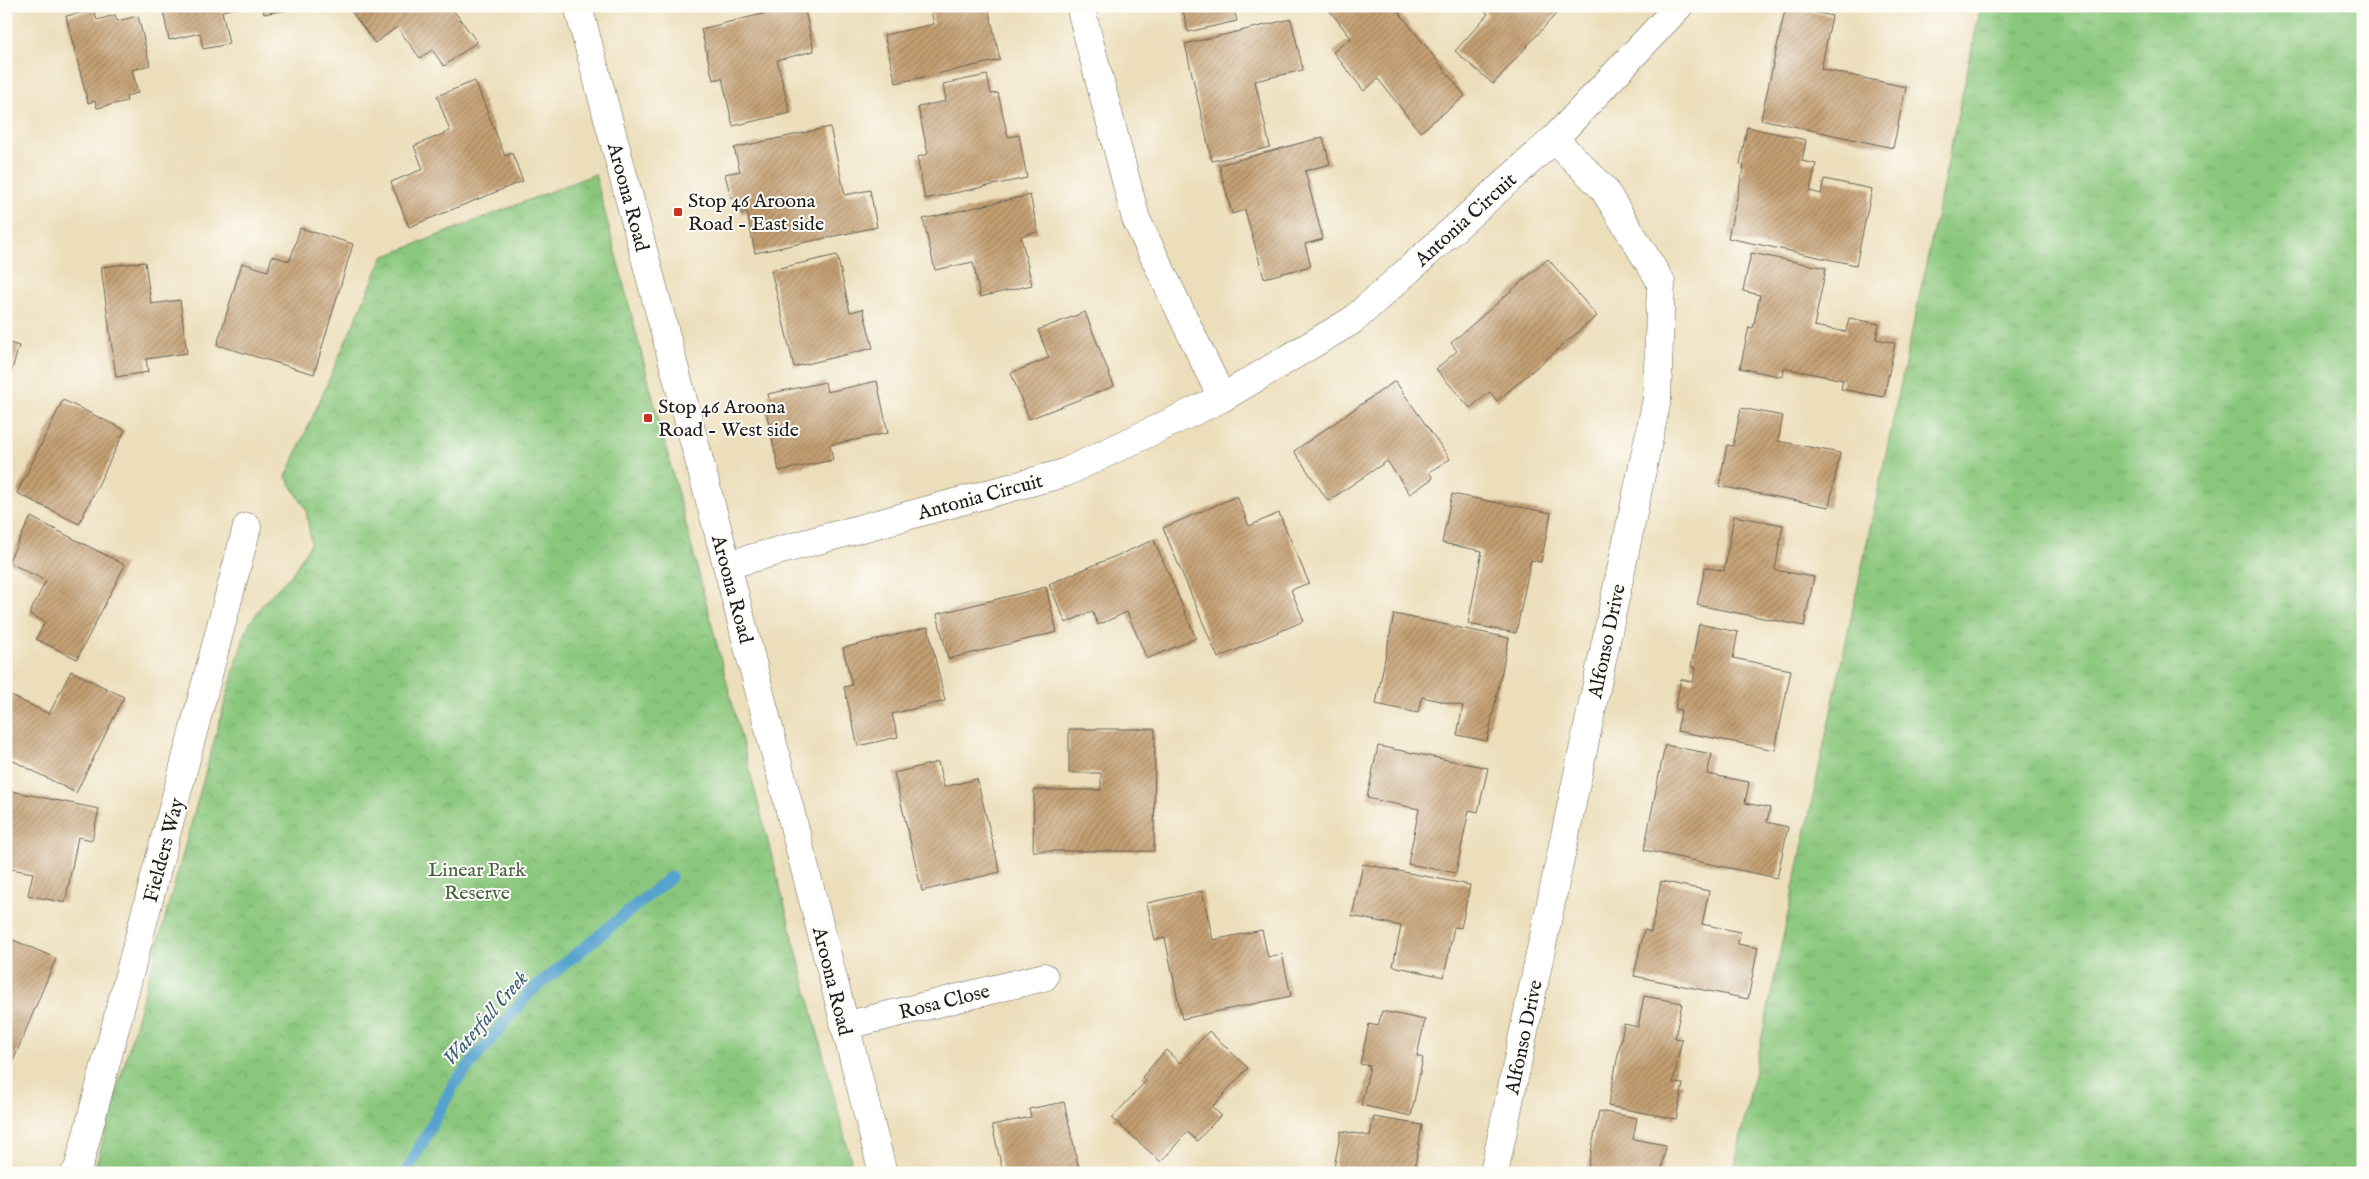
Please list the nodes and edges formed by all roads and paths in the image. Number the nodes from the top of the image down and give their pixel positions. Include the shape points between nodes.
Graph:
1 (578, 6) edge
2 (1080, 6) edge
3 (1679, 6) edge
4 (1554, 139) junction
5 (1222, 398) junction
6 (247, 527) dead end
7 (727, 565) junction
8 (1044, 977) dead end
9 (844, 1026) junction
10 (75, 1173) edge
11 (883, 1173) edge
12 (1494, 1173) edge

1 - 7 street, Aroona Road
2 - 5 street via 1136,219
3 - 4 street, Antonia Circuit
4 - 5 street, Antonia Circuit via 1353,320
4 - 12 street, Alfonso Drive via 1602,188 1661,282 1657,399
5 - 7 street, Antonia Circuit via 1064,473
6 - 10 street, Fielders Way
7 - 9 street, Aroona Road
8 - 9 street, Rosa Close
9 - 11 street, Aroona Road

